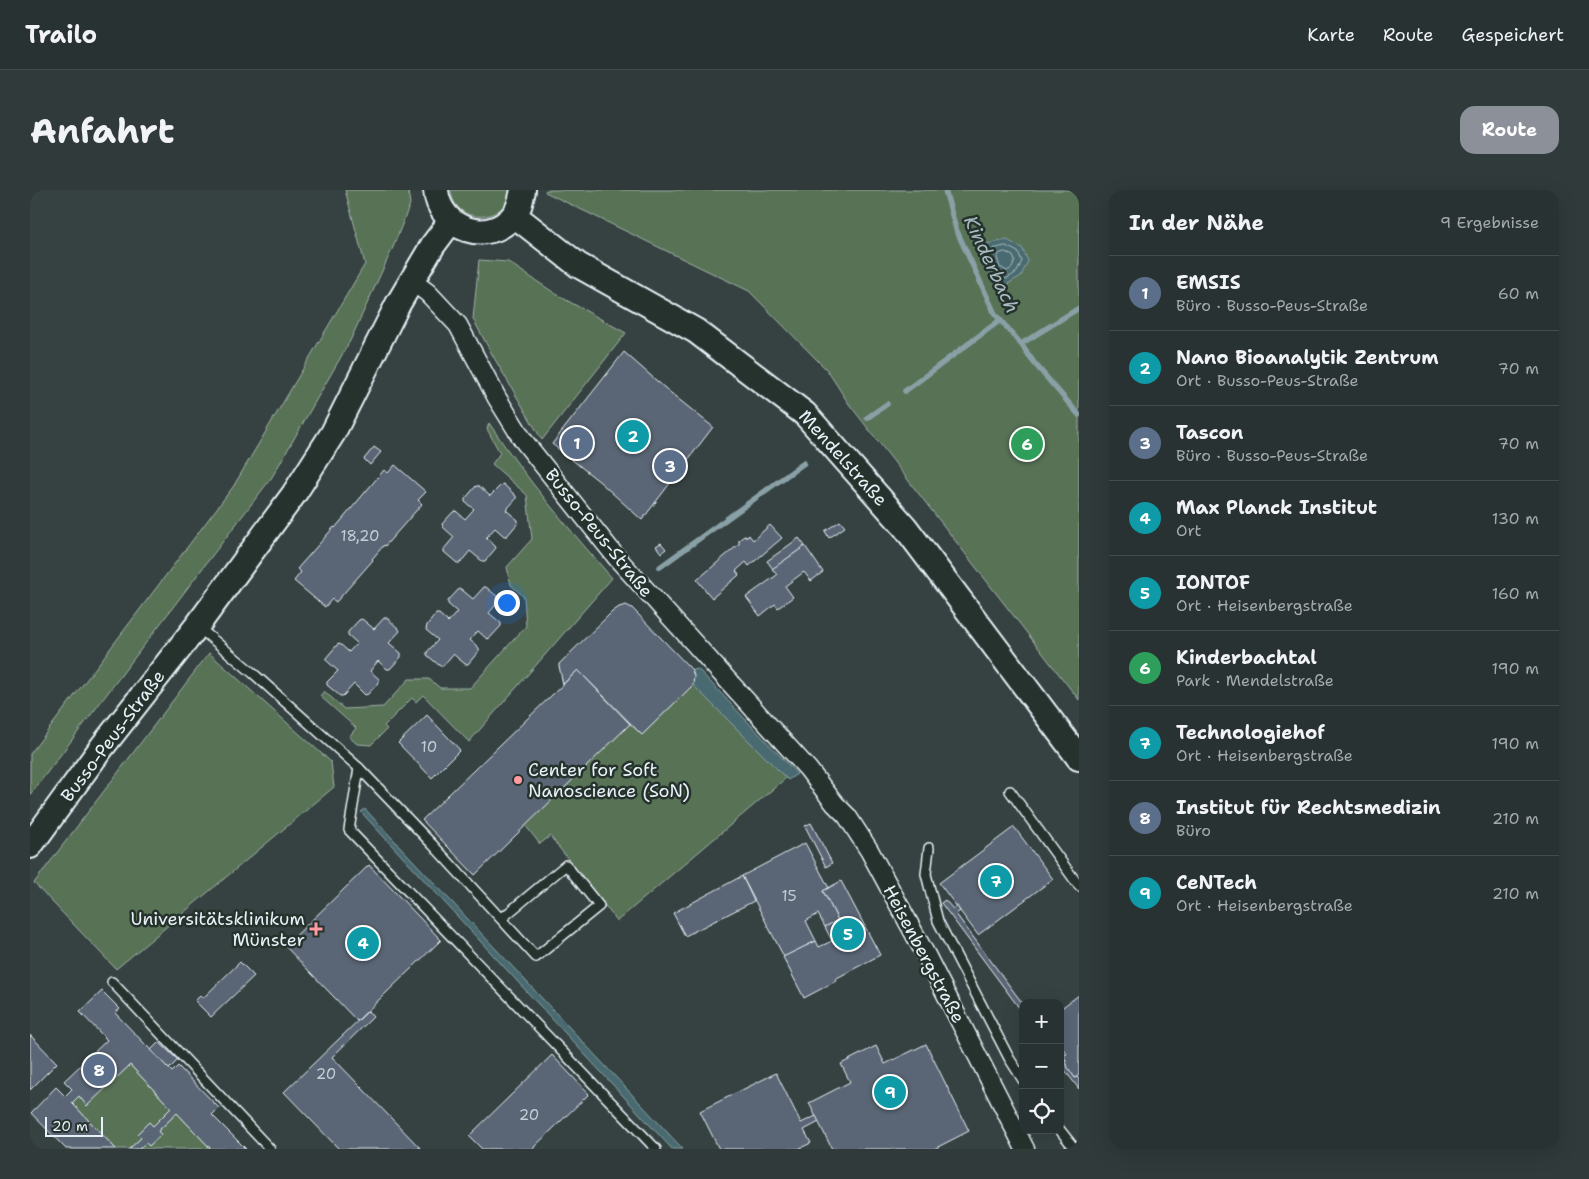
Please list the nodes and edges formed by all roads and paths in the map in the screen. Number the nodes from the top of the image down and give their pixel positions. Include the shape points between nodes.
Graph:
1 (436, 190) edge
2 (523, 190) edge
3 (514, 215) junction
4 (451, 221) junction
5 (412, 281) junction
6 (197, 626) junction
7 (1079, 758) edge
8 (359, 768) junction
9 (808, 769) joint
10 (1010, 792) dead end
11 (30, 846) edge
12 (929, 848) dead end
13 (1079, 886) edge
14 (501, 919) junction
15 (112, 982) dead end
16 (1019, 1074) edge
17 (1063, 1134) edge
18 (270, 1149) edge
19 (656, 1149) edge
20 (1025, 1149) edge
21 (1075, 1149) edge

1 - 4 main road via 442,211
2 - 3 main road via 521,203
3 - 4 main road via 504,225 477,232 463,229
3 - 7 main road, Mendelstraße via 578,265 696,331 805,414 905,527
4 - 5 main road, Busso-Peus-Straße
5 - 6 main road, Busso-Peus-Straße via 333,433 294,494
5 - 9 street, Busso-Peus-Straße via 458,324 523,440 617,558
6 - 8 lane
6 - 11 main road, Busso-Peus-Straße via 102,747
8 - 14 lane
8 - 19 lane via 349,830
9 - 20 street, Heisenbergstraße via 847,816 868,850
10 - 13 lane
12 - 16 lane via 926,874 938,921
14 - 14 lane via 566,865 599,906 536,956
15 - 18 lane
17 - 21 lane

